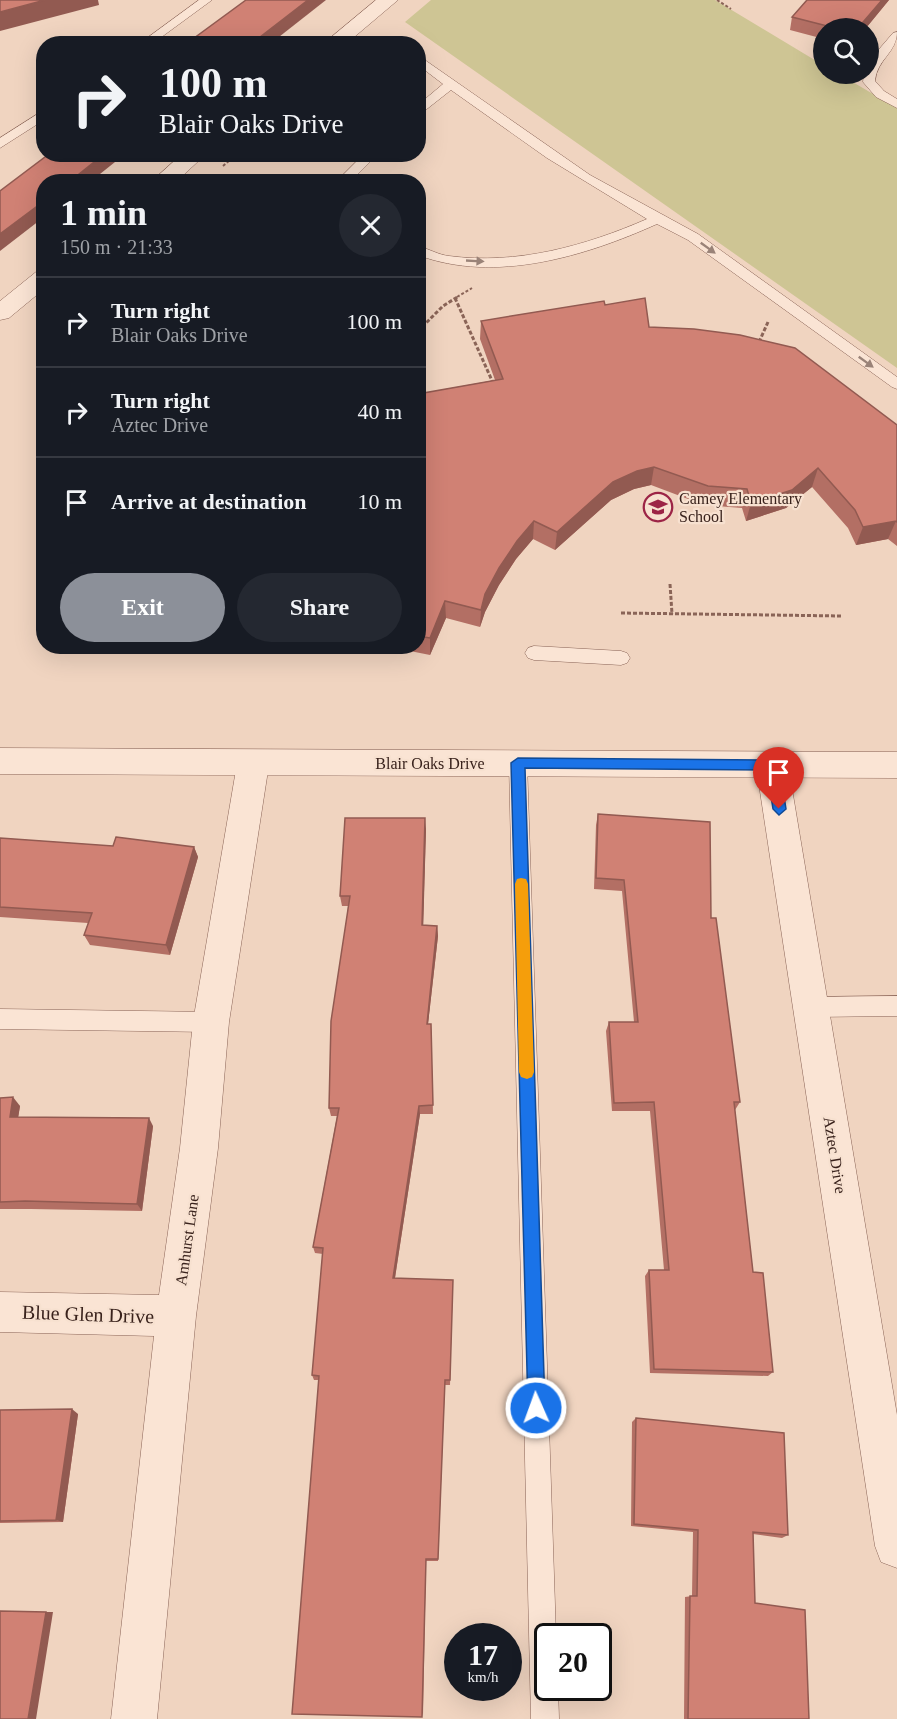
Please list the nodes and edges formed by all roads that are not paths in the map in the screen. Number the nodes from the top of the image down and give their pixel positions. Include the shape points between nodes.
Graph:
1 (206, 0) edge
2 (388, 0) edge
3 (897, 35) edge
4 (155, 36) edge
5 (343, 36) edge
6 (426, 65) edge
7 (450, 84) junction
8 (897, 104) edge
9 (426, 105) edge
10 (36, 119) edge
11 (0, 144) edge
12 (186, 162) edge
13 (363, 162) edge
14 (172, 174) edge
15 (351, 174) edge
16 (657, 219) junction
17 (426, 253) edge
18 (36, 284) edge
19 (0, 313) edge
20 (897, 384) edge
21 (534, 653) dead end
22 (621, 658) dead end
23 (0, 761) edge
24 (518, 763) junction
25 (253, 764) junction
26 (772, 765) junction
27 (897, 765) edge
28 (897, 1006) edge
29 (811, 1007) junction
30 (0, 1018) edge
31 (210, 1022) junction
32 (0, 1312) edge
33 (176, 1317) junction
34 (897, 1546) edge
35 (134, 1719) edge
36 (545, 1719) edge

1 - 4 lane
2 - 5 street
3 - 8 lane via 870,68 869,81 880,94
6 - 7 lane
7 - 9 lane
7 - 16 lane via 589,179
10 - 11 lane
12 - 14 street
13 - 15 lane
17 -> 16 lane via 447,260 497,262 561,253 620,237
16 -> 20 lane via 693,237
18 - 19 street
21 - 22 lane
23 - 25 street, Blair Oaks Drive
24 - 25 street, Blair Oaks Drive
24 - 26 street, Blair Oaks Drive
24 - 36 lane
25 - 31 street, Amhurst Lane
26 - 27 street, Blair Oaks Drive
26 - 29 street, Aztec Drive
28 - 29 lane
29 - 34 street, Aztec Drive
30 - 31 lane
31 - 33 street, Amhurst Lane via 200,1148
32 - 33 street, Blue Glen Drive
33 - 35 street, Amhurst Lane

